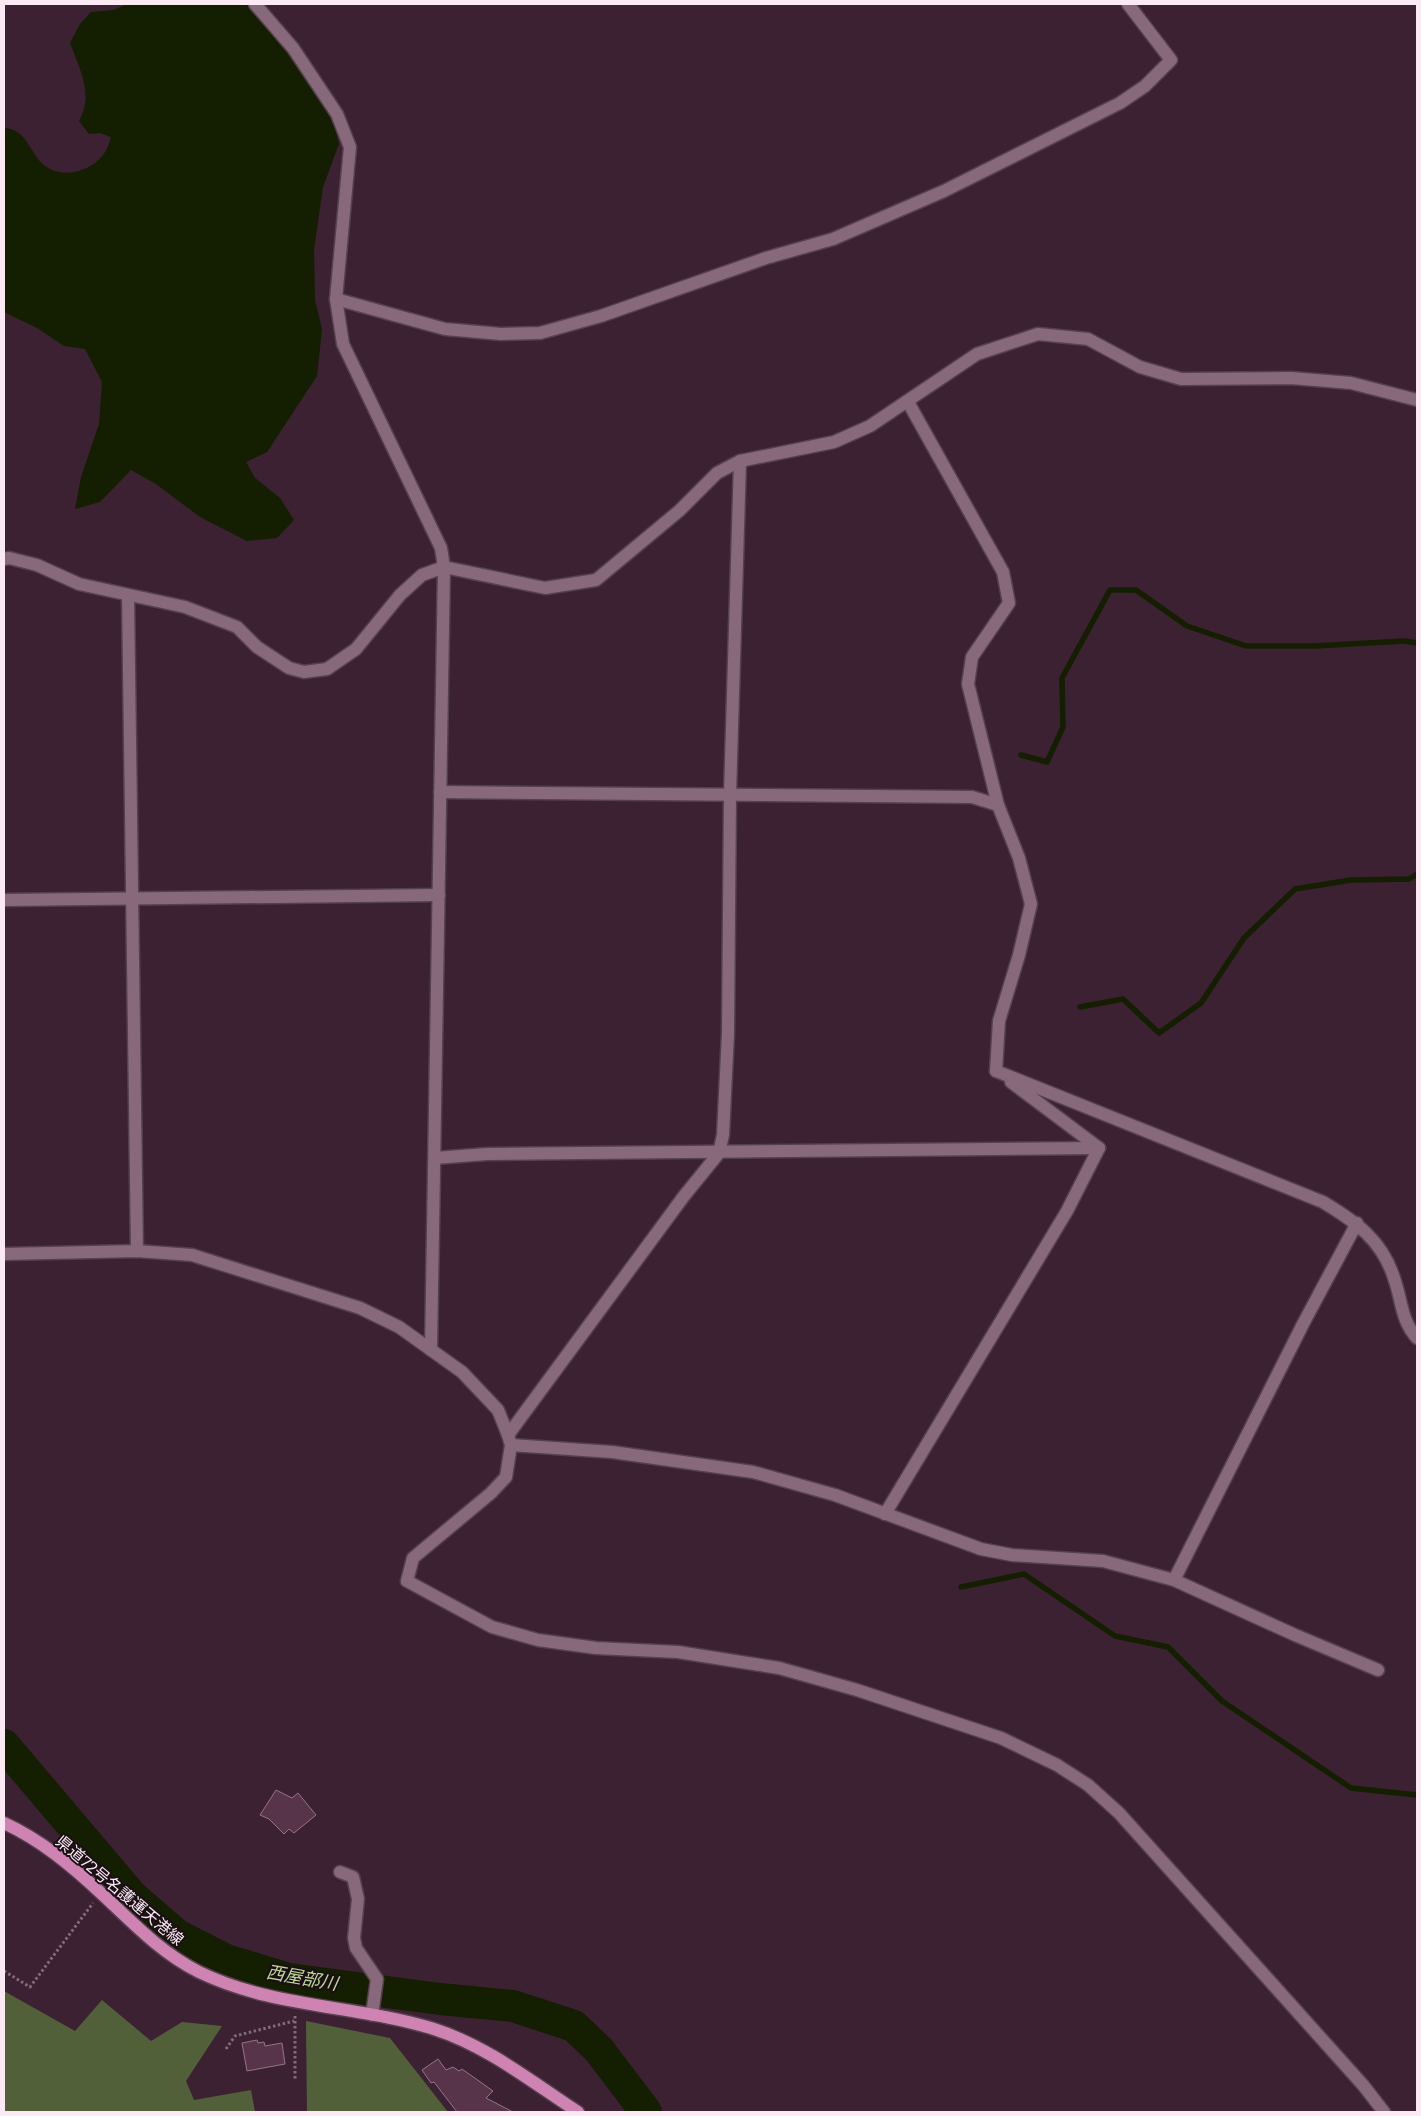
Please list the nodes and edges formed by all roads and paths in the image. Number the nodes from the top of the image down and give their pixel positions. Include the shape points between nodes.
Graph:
1 (255, 4) edge
2 (1128, 4) edge
3 (336, 299) junction
4 (1417, 400) edge
5 (908, 402) junction
6 (740, 461) junction
7 (4, 559) edge
8 (444, 566) junction
9 (128, 595) junction
10 (440, 792) junction
11 (730, 795) junction
12 (998, 805) junction
13 (439, 895) junction
14 (132, 898) junction
15 (4, 900) edge
16 (996, 1071) junction
17 (1099, 1148) junction
18 (719, 1153) junction
19 (435, 1158) junction
20 (1357, 1223) junction
21 (137, 1250) junction
22 (4, 1254) edge
23 (1417, 1338) edge
24 (431, 1350) junction
25 (510, 1440) junction
26 (885, 1514) junction
27 (1174, 1580) junction
28 (1378, 1670) dead end
29 (4, 1823) edge
30 (340, 1872) dead end
31 (101, 1892) junction
32 (4, 1972) edge
33 (296, 2003) junction
34 (372, 2010) junction
35 (294, 2021) junction
36 (226, 2049) dead end
37 (295, 2080) dead end
38 (578, 2112) edge
39 (1384, 2112) edge

1 - 3 street via 293,48 337,114 350,147
2 - 3 street via 1171,60 1144,86 1120,104 944,191 833,239 540,333 501,334 445,329
3 - 8 street via 343,344 441,548
4 - 5 street via 1351,383 1291,378 1181,380 1140,367 1088,339 1038,334 977,354
5 - 6 street via 870,426 834,442
5 - 12 street via 1003,572 1009,603 972,656 968,684
6 - 8 street via 717,473 679,511 596,580 545,588
6 - 11 street
7 - 9 street via 37,565 79,584
8 - 9 street via 422,575 400,595 356,649 327,669 304,672 289,668 257,648 237,627 185,606
8 - 10 street
9 - 14 street
10 - 11 street
10 - 13 street
11 - 12 street via 972,798
11 - 18 street via 728,1033 723,1135
12 - 16 street via 1019,858 1031,904 999,1021
13 - 14 street
13 - 19 street
14 - 15 street
14 - 21 street
16 - 17 street
16 - 20 street via 1323,1202
17 - 18 street
17 - 26 street via 1067,1211
18 - 19 street via 487,1154
18 - 25 street via 684,1196
19 - 24 street
20 - 23 street via 1386,1258 1407,1327
20 - 27 street
21 - 22 street
21 - 24 street via 192,1255 360,1308 399,1328
24 - 25 street via 462,1372 498,1410
25 - 26 street via 753,1472 835,1495
25 - 39 street via 506,1477 413,1558 407,1581 492,1627 538,1640 596,1648 678,1652 779,1668 857,1690 1000,1738 1057,1765 1088,1785 1120,1813
26 - 27 street via 981,1549 1012,1555 1103,1561
27 - 28 street
29 - 31 main road, 県道72号名護運天港線 via 29,1835
30 - 34 street via 353,1877 358,1899 356,1948 377,1978
31 - 32 path via 30,1987
31 - 33 main road, 県道72号名護運天港線 via 174,1958 199,1972 264,1996
33 - 34 main road, 県道72号名護運天港線
33 - 35 path
34 - 38 main road, 県道72号名護運天港線 via 435,2030 486,2051
35 - 36 path via 235,2036
35 - 37 path

